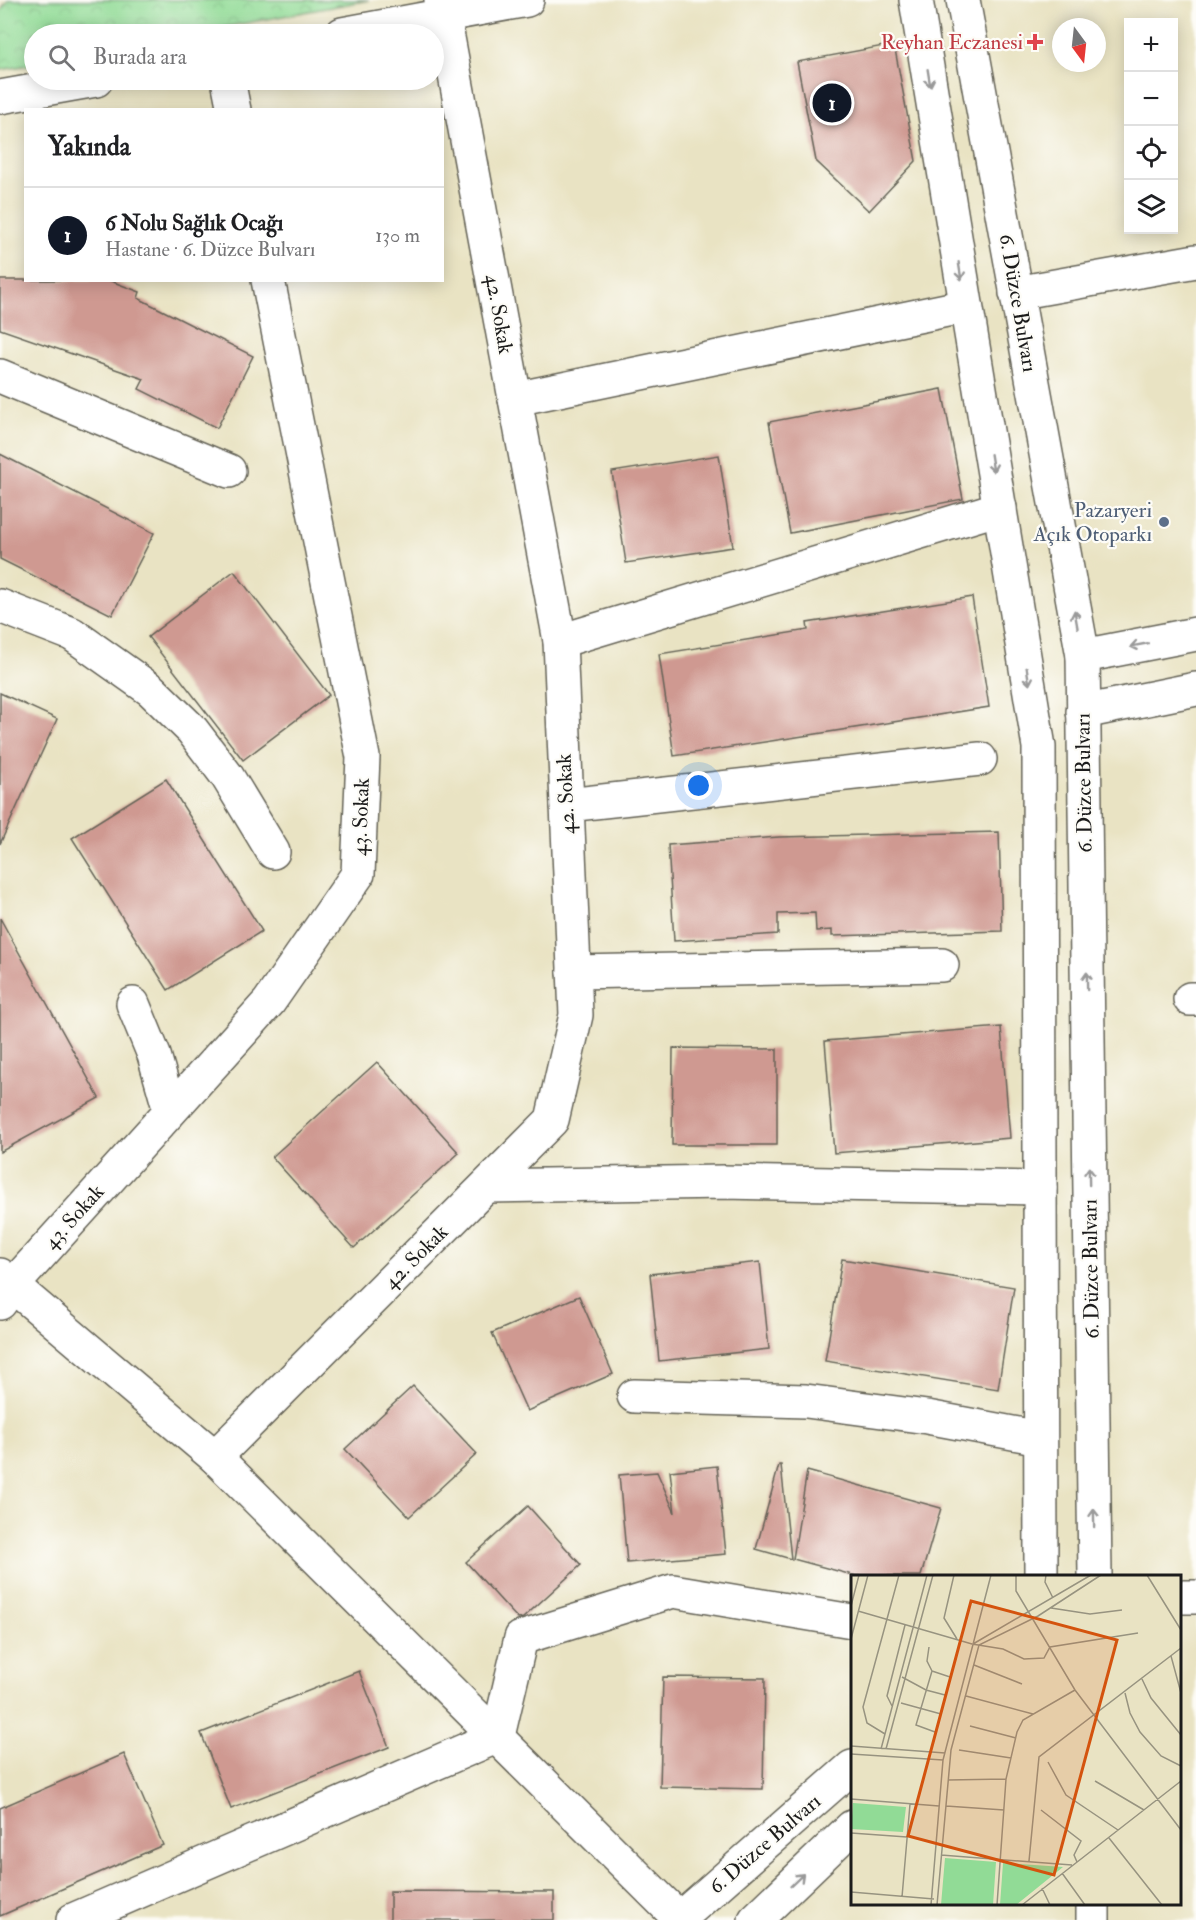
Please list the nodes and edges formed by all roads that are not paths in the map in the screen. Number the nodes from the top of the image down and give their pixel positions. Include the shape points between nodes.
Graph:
1 (526, 0) edge
2 (916, 0) edge
3 (963, 0) edge
4 (442, 8) edge
5 (380, 24) edge
6 (40, 90) edge
7 (230, 90) edge
8 (0, 97) edge
9 (234, 108) edge
10 (1196, 261) edge
11 (268, 282) edge
12 (1016, 293) junction
13 (966, 306) junction
14 (0, 376) edge
15 (515, 399) junction
16 (229, 471) dead end
17 (1000, 508) junction
18 (0, 606) edge
19 (1196, 634) edge
20 (560, 641) junction
21 (1083, 656) junction
22 (1196, 689) edge
23 (1083, 712) junction
24 (980, 759) dead end
25 (567, 805) junction
26 (273, 852) dead end
27 (942, 965) dead end
28 (574, 972) junction
29 (134, 1004) dead end
30 (170, 1111) junction
31 (487, 1186) junction
32 (1040, 1188) junction
33 (4, 1288) edge
34 (634, 1396) dead end
35 (1040, 1438) junction
36 (215, 1457) junction
37 (1041, 1575) edge
38 (1095, 1575) edge
39 (1181, 1597) edge
40 (1196, 1598) edge
41 (851, 1621) edge
42 (498, 1736) junction
43 (851, 1768) edge
44 (851, 1828) edge
45 (73, 1920) edge
46 (680, 1920) edge
47 (755, 1920) edge

1 - 4 street
2 -> 13 street
3 - 12 street, 6. Düzce Bulvarı
4 - 5 street
4 - 15 street, 42. Sokak
6 - 8 street
7 - 9 street
10 - 12 street
11 - 30 street, 43. Sokak via 363,757 358,874 269,1002
21 -> 12 street, 6. Düzce Bulvarı
13 - 15 street
13 -> 17 street
14 - 16 street
15 - 20 street, 42. Sokak
17 - 20 street
17 -> 32 street via 1039,747
18 - 26 street via 72,634 152,690 192,730 227,776
19 -> 21 street
20 - 25 street, 42. Sokak
21 - 23 street, 6. Düzce Bulvarı
22 - 23 street
38 -> 23 street, 6. Düzce Bulvarı
24 - 25 street
25 - 28 street, 42. Sokak
27 - 28 street
28 - 31 street, 42. Sokak via 576,1014 552,1120
29 - 30 street
30 - 33 street, 43. Sokak
31 - 32 street via 724,1182
31 - 36 street, 42. Sokak
32 - 35 street
33 - 36 street
34 - 35 street via 806,1401 927,1417
35 - 37 street
36 - 42 street
39 - 40 street
41 - 42 street via 673,1591 521,1638
42 - 45 street
42 - 46 street
43 - 46 street, 6. Düzce Bulvarı
47 -> 44 street

